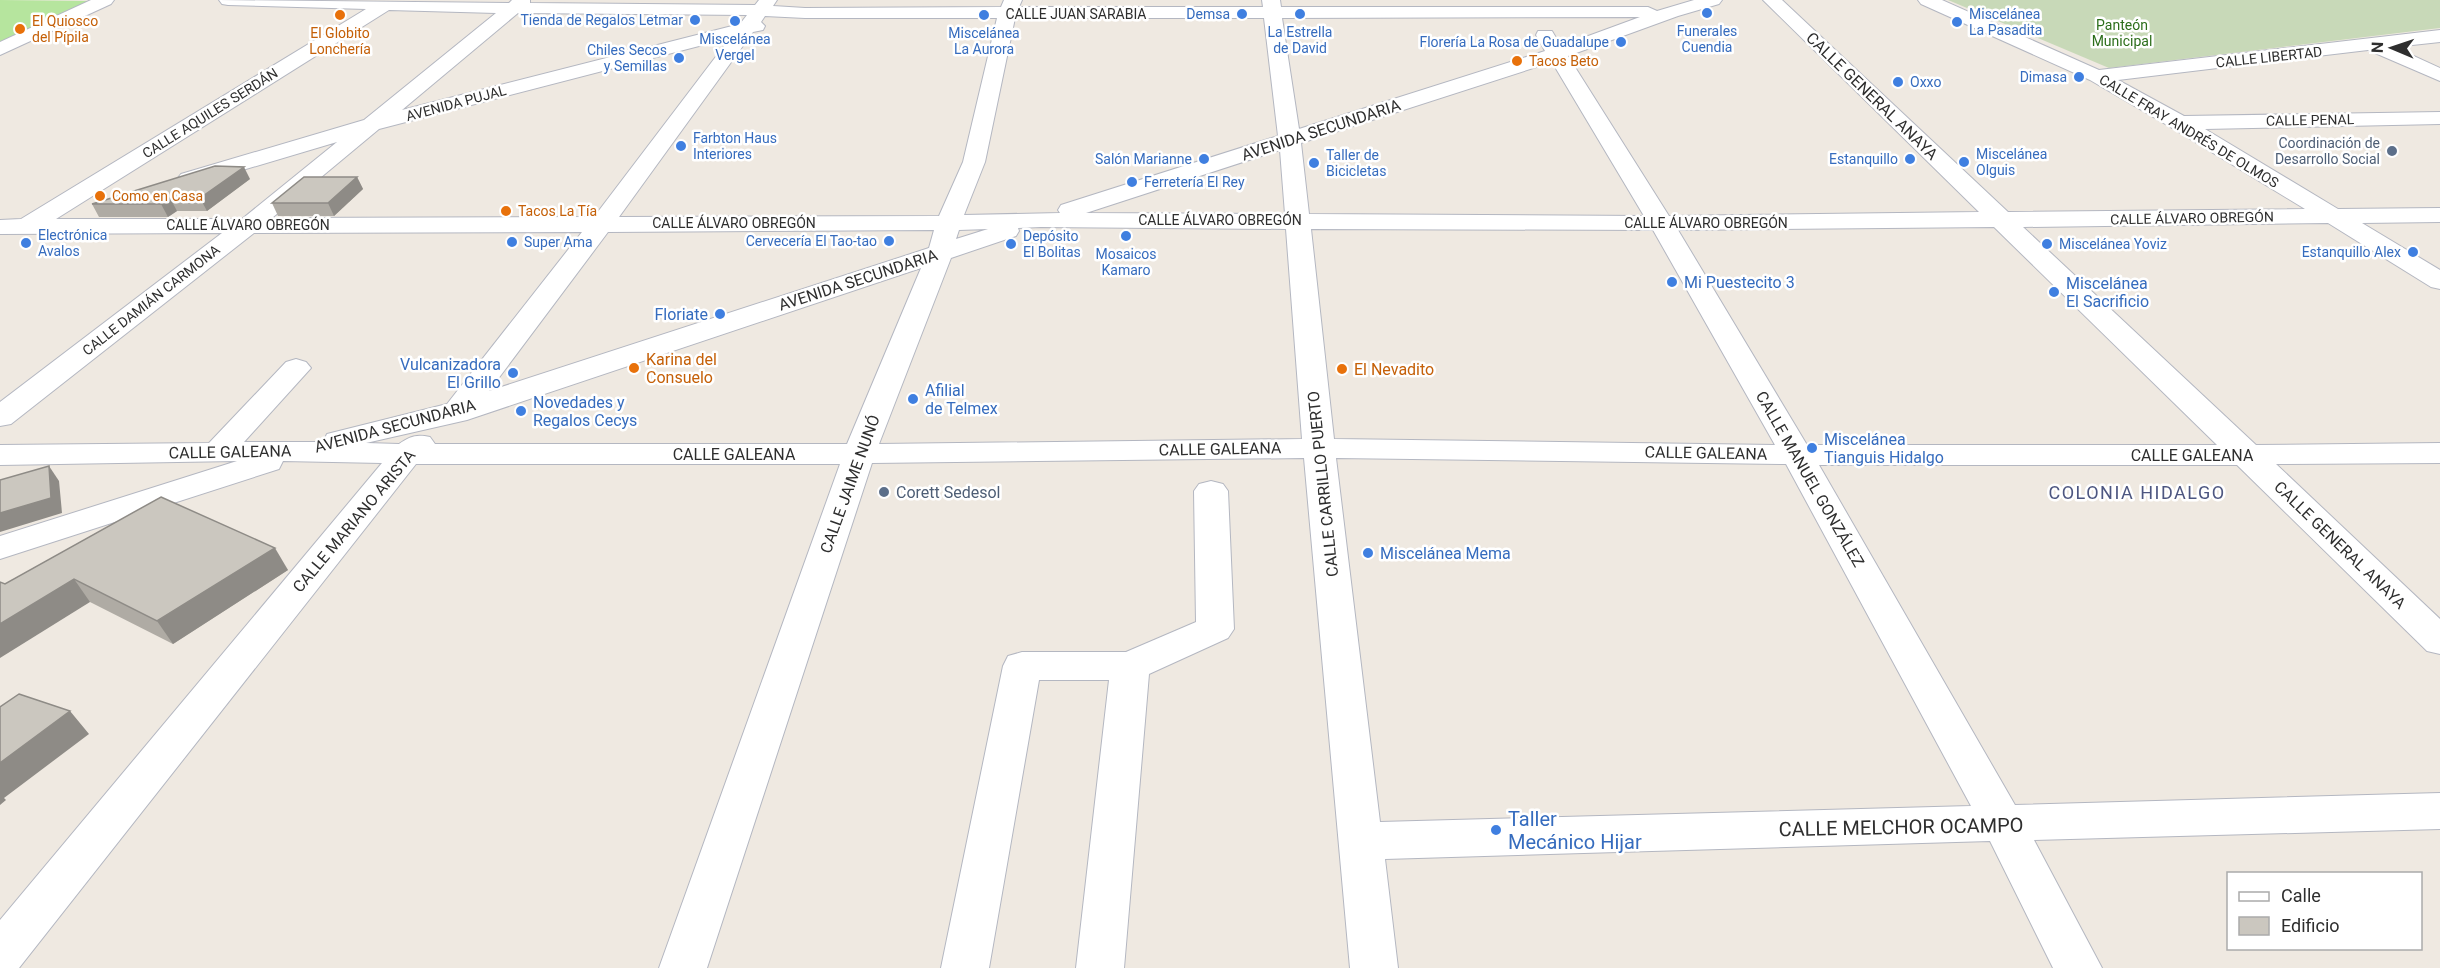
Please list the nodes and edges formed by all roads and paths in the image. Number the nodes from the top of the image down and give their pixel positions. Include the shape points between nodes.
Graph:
1 (105, 0) edge
2 (228, 0) edge
3 (920, 0) edge
4 (1713, 0) edge
5 (1772, 0) edge
6 (1927, 0) edge
7 (390, 1) edge
8 (519, 4) edge
9 (1272, 6) edge
10 (1529, 6) edge
11 (1010, 7) edge
12 (758, 12) edge
13 (1672, 12) junction
14 (844, 13) junction
15 (2440, 36) edge
16 (2373, 45) junction
17 (0, 49) edge
18 (1556, 54) junction
19 (2440, 75) edge
20 (2097, 76) junction
21 (2440, 118) edge
22 (2180, 123) junction
23 (370, 125) junction
24 (1290, 141) junction
25 (165, 185) edge
26 (97, 206) edge
27 (2440, 215) edge
28 (2331, 216) junction
29 (1041, 220) junction
30 (1297, 221) junction
31 (2002, 221) junction
32 (603, 222) junction
33 (1660, 224) junction
34 (0, 226) edge
35 (28, 226) junction
36 (248, 226) junction
37 (0, 235) edge
38 (944, 238) junction
39 (2440, 281) edge
40 (296, 368) dead end
41 (460, 410) junction
42 (0, 417) edge
43 (1318, 448) junction
44 (218, 452) junction
45 (299, 452) junction
46 (2440, 453) edge
47 (0, 454) edge
48 (407, 454) junction
49 (859, 454) junction
50 (1797, 455) junction
51 (2248, 455) junction
52 (1211, 491) dead end
53 (0, 548) edge
54 (2440, 641) edge
55 (1130, 666) junction
56 (2440, 811) edge
57 (2003, 824) junction
58 (1361, 841) junction
59 (0, 955) edge
60 (683, 968) edge
61 (965, 968) edge
62 (1100, 968) edge
63 (1374, 968) edge
64 (2078, 968) edge

1 - 17 street
2 - 7 street
3 - 14 street, AVENIDA PUJAL
4 - 13 street, AVENIDA SECUNDARIA
5 - 31 street, CALLE GENERAL ANAYA
6 - 20 street, CALLE FRAY ANDRÉS DE OLMOS
7 - 8 street
7 - 35 street, CALLE AQUILES SERDÁN
8 - 12 street
8 - 23 street, CALLE DAMIÁN CARMONA
9 - 10 street, CALLE JUAN SARABIA
9 - 11 street, CALLE JUAN SARABIA
9 - 24 street, CALLE CARRILLO PUERTO
10 - 13 street, CALLE JUAN SARABIA
10 - 18 street, CALLE MANUEL GONZÁLEZ
11 - 14 street, CALLE JUAN SARABIA
11 - 38 street, CALLE JAIME NUNÓ via 974,162
12 - 14 street, AVENIDA PUJAL
12 - 23 street, AVENIDA PUJAL
12 - 32 street, CALLE MARIANO ARISTA
13 - 18 street, AVENIDA SECUNDARIA
15 - 16 street, CALLE LIBERTAD
16 - 19 street
16 - 20 street, CALLE LIBERTAD
18 - 24 street, AVENIDA SECUNDARIA
18 - 33 street, CALLE MANUEL GONZÁLEZ
20 - 22 street, CALLE FRAY ANDRÉS DE OLMOS
21 - 22 street, CALLE PENAL
22 - 28 street, CALLE FRAY ANDRÉS DE OLMOS
23 - 25 street, AVENIDA PUJAL
23 - 36 street, CALLE DAMIÁN CARMONA
24 - 29 street, AVENIDA SECUNDARIA
24 - 30 street, CALLE CARRILLO PUERTO
26 - 35 street
27 - 28 street, CALLE ÁLVARO OBREGÓN
28 - 31 street, CALLE ÁLVARO OBREGÓN
28 - 39 street, CALLE FRAY ANDRÉS DE OLMOS
29 - 30 street, CALLE ÁLVARO OBREGÓN
29 - 38 street, AVENIDA SECUNDARIA
30 - 33 street, CALLE ÁLVARO OBREGÓN
30 - 43 street, CALLE CARRILLO PUERTO
31 - 33 street, CALLE ÁLVARO OBREGÓN
31 - 51 street, CALLE GENERAL ANAYA
32 - 36 street, CALLE ÁLVARO OBREGÓN
32 - 38 street, CALLE ÁLVARO OBREGÓN
32 - 41 street, CALLE MARIANO ARISTA
33 - 50 street, CALLE MANUEL GONZÁLEZ
34 - 35 street, CALLE ÁLVARO OBREGÓN
35 - 36 street, CALLE ÁLVARO OBREGÓN
35 - 37 street
36 - 42 street, CALLE DAMIÁN CARMONA
38 - 41 street, AVENIDA SECUNDARIA
38 - 49 street, CALLE JAIME NUNÓ
40 - 44 street
41 - 45 street, AVENIDA SECUNDARIA
41 - 48 street, CALLE MARIANO ARISTA
43 - 49 street, CALLE GALEANA
43 - 50 street, CALLE GALEANA
43 - 58 street, CALLE CARRILLO PUERTO
44 - 45 street, CALLE GALEANA
44 - 47 street, CALLE GALEANA
45 - 48 street, CALLE GALEANA
45 - 53 street, AVENIDA SECUNDARIA
46 - 51 street, CALLE GALEANA
48 - 49 street, CALLE GALEANA
48 - 59 street, CALLE MARIANO ARISTA
49 - 60 street, CALLE JAIME NUNÓ
50 - 51 street, CALLE GALEANA
50 - 57 street, CALLE MANUEL GONZÁLEZ
51 - 54 street, CALLE GENERAL ANAYA
52 - 55 street via 1215,629
55 - 61 street via 1022,666
55 - 62 street
56 - 57 street, CALLE MELCHOR OCAMPO
57 - 58 street, CALLE MELCHOR OCAMPO
57 - 64 street, CALLE MANUEL GONZÁLEZ
58 - 63 street, CALLE CARRILLO PUERTO

